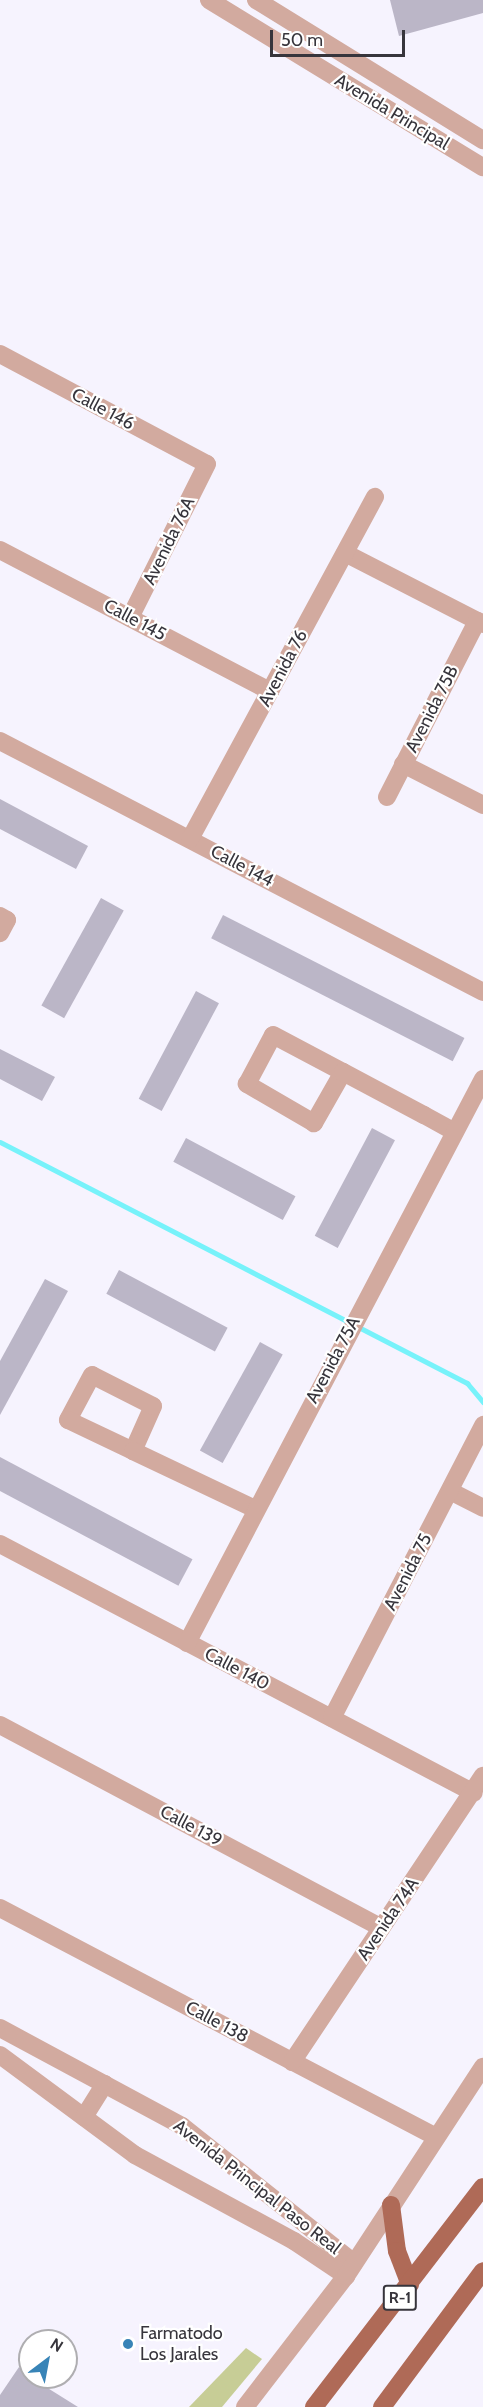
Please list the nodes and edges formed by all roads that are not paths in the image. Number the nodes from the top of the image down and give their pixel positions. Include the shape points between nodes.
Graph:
1 (209, 0) edge
2 (256, 0) edge
3 (483, 140) edge
4 (483, 167) edge
5 (0, 354) edge
6 (207, 464) joint
7 (375, 496) dead end
8 (0, 550) edge
9 (345, 553) junction
10 (130, 618) junction
11 (480, 623) edge
12 (270, 691) junction
13 (0, 741) edge
14 (403, 764) junction
15 (387, 797) dead end
16 (483, 805) edge
17 (190, 839) junction
18 (0, 916) edge
19 (0, 933) edge
20 (483, 992) edge
21 (343, 1072) junction
22 (483, 1079) edge
23 (455, 1132) junction
24 (483, 1425) edge
25 (133, 1451) junction
26 (450, 1491) junction
27 (483, 1508) edge
28 (255, 1509) junction
29 (0, 1544) edge
30 (187, 1642) junction
31 (332, 1718) junction
32 (0, 1725) edge
33 (483, 1776) edge
34 (474, 1793) junction
35 (0, 1908) edge
36 (381, 1928) junction
37 (0, 2028) edge
38 (0, 2055) edge
39 (292, 2062) junction
40 (483, 2067) edge
41 (105, 2084) junction
42 (84, 2117) junction
43 (434, 2136) junction
44 (483, 2187) edge
45 (391, 2205) junction
46 (350, 2269) junction
47 (483, 2271) edge
48 (410, 2285) junction
49 (245, 2407) edge
50 (314, 2407) edge
51 (382, 2407) edge

1 - 4 street, Avenida Principal
2 - 3 street, Avenida Principal
5 - 6 street, Calle 146
6 - 10 street, Avenida 76A
7 - 9 street, Avenida 76
8 - 10 street, Calle 145
9 - 11 street
9 - 12 street, Avenida 76
10 - 12 street, Calle 145
11 - 14 street, Avenida 75B
12 - 17 street, Avenida 76
13 - 17 street, Calle 144
14 - 15 street, Avenida 75B
14 - 16 street
17 - 20 street, Calle 144
18 - 19 street via 7,920
21 - 21 street via 273,1035 247,1084 314,1123
21 - 23 street
22 - 23 street, Avenida 75A
23 - 28 street, Avenida 75A
24 - 26 street, Avenida 75
25 - 25 street via 69,1420 92,1376 153,1406
25 - 28 street
26 - 27 street
26 - 31 street, Avenida 75
28 - 30 street, Avenida 75A
29 - 30 street, Calle 140
30 - 31 street, Calle 140
31 - 34 street, Calle 140
32 - 36 street, Calle 139
33 - 34 street, Avenida 74A
34 - 36 street, Avenida 74A
35 - 39 street, Calle 138
36 - 39 street, Avenida 74A
37 - 41 street, Avenida Principal Paso Real
38 - 42 street, Avenida Principal Paso Real
39 - 43 street, Calle 138
40 - 43 street
41 - 42 street
41 - 46 street, Avenida Principal Paso Real via 182,2126
42 - 46 street, Avenida Principal Paso Real via 135,2155
43 - 45 street
44 - 48 main road, R-1
45 - 46 street
45 - 48 main road via 398,2251
46 - 49 street
47 - 51 main road
48 - 50 main road, R-1

